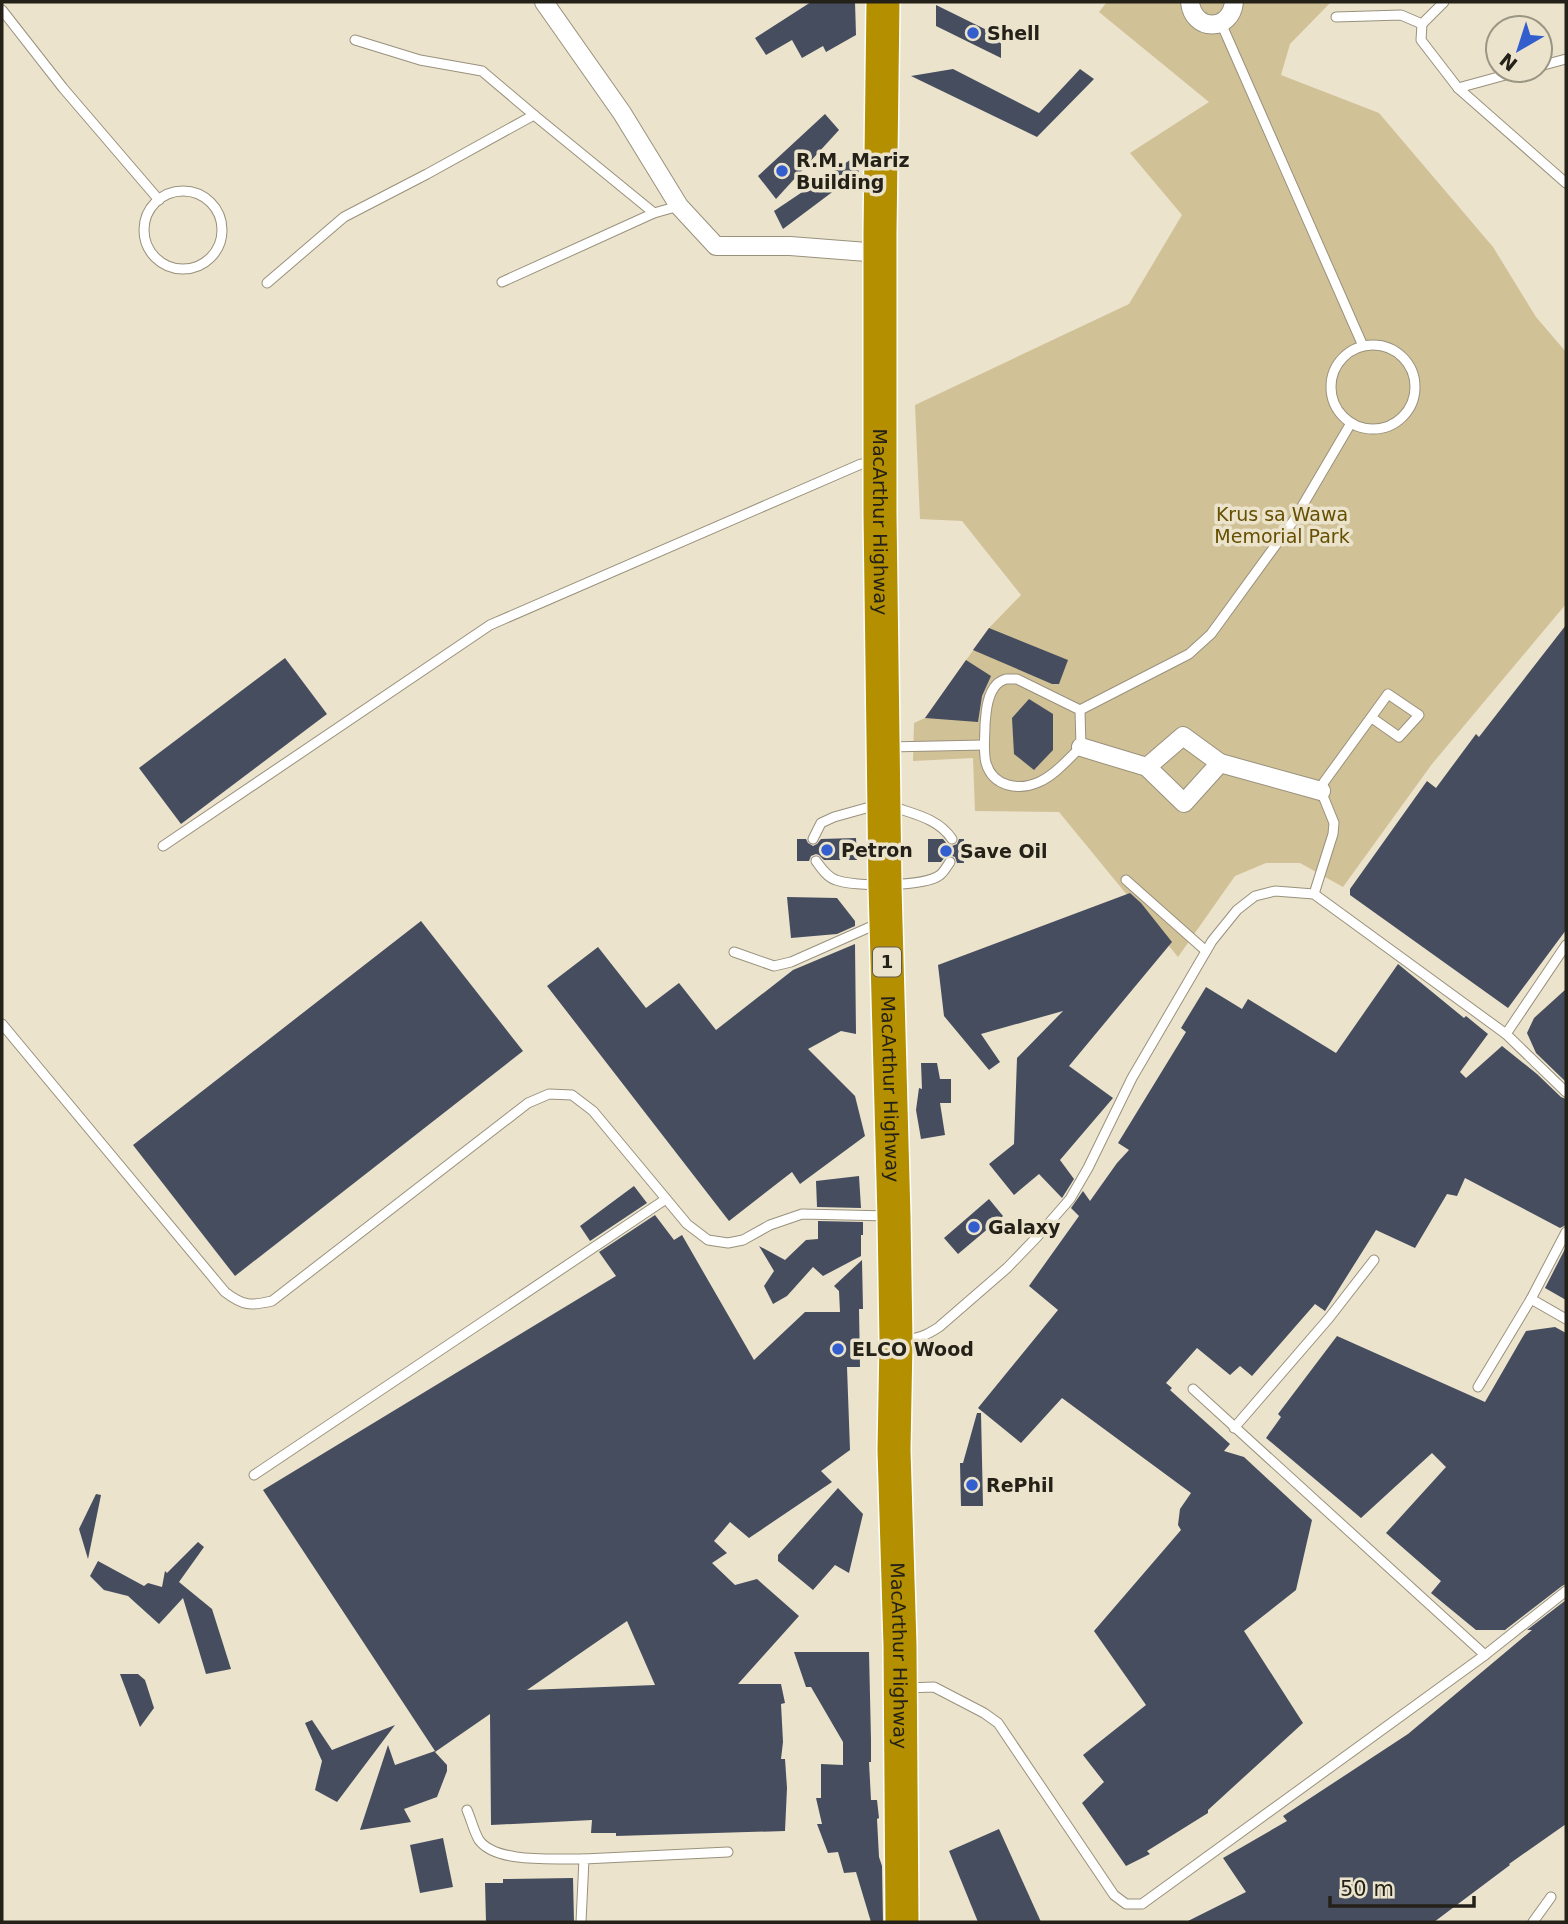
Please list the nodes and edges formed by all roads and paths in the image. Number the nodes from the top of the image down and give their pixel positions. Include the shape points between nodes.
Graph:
1 (544, 2) edge
2 (883, 2) edge
3 (1190, 2) edge
4 (1234, 2) edge
5 (1444, 2) edge
6 (2, 9) edge
7 (1336, 17) dead end
8 (1221, 23) junction
9 (1422, 24) junction
10 (355, 40) dead end
11 (1484, 81) edge
12 (1458, 88) junction
13 (534, 115) junction
14 (1566, 183) edge
15 (159, 200) junction
16 (679, 206) junction
17 (653, 213) junction
18 (880, 253) junction
19 (502, 282) dead end
20 (267, 283) dead end
21 (1363, 346) junction
22 (1351, 423) junction
23 (880, 464) junction
24 (1080, 710) junction
25 (1372, 718) junction
26 (984, 745) junction
27 (883, 747) junction
28 (1081, 747) junction
29 (1220, 763) junction
30 (1147, 767) junction
31 (1321, 791) junction
32 (884, 804) junction
33 (813, 839) dead end
34 (952, 839) dead end
35 (163, 846) dead end
36 (816, 861) dead end
37 (950, 862) dead end
38 (1126, 880) dead end
39 (885, 886) junction
40 (1314, 894) junction
41 (887, 920) junction
42 (1566, 945) edge
43 (1206, 951) junction
44 (734, 952) dead end
45 (2, 1024) edge
46 (1506, 1034) junction
47 (1566, 1092) edge
48 (666, 1199) junction
49 (894, 1217) junction
50 (1566, 1231) edge
51 (1374, 1259) dead end
52 (1531, 1299) junction
53 (1566, 1319) edge
54 (896, 1341) junction
55 (1478, 1387) dead end
56 (1192, 1388) dead end
57 (1234, 1427) junction
58 (254, 1475) dead end
59 (1566, 1591) edge
60 (1486, 1655) junction
61 (900, 1688) junction
62 (467, 1810) dead end
63 (728, 1852) dead end
64 (584, 1859) junction
65 (1551, 1897) dead end
66 (581, 1922) edge
67 (902, 1922) edge
68 (1533, 1922) edge

1 - 16 street via 622,113
2 - 18 highway, MacArthur Highway / 1
3 - 8 street via 1200,21
4 - 8 street via 1232,13
5 - 9 lane
6 - 15 lane
7 - 9 lane via 1401,15
8 - 21 lane
9 - 12 lane via 1421,40
10 - 13 lane via 420,61 482,71
11 - 12 lane
12 - 14 lane
13 - 17 lane
13 - 20 lane via 344,217
15 - 15 lane via 185,191 209,201 218,211 223,232 212,256 182,269 157,258 144,228
16 - 17 lane
16 - 18 street via 716,246
17 - 19 lane
18 - 23 highway, MacArthur Highway / 1
21 - 22 lane via 1339,362 1332,375 1334,401
21 - 22 lane via 1382,345 1396,351 1408,363 1415,389 1408,412 1397,422 1370,429
22 - 24 lane via 1294,520 1211,634 1189,654
23 - 27 highway, MacArthur Highway / 1
23 - 35 lane via 861,464 491,625
24 - 26 lane via 1017,679 1006,679 992,691
24 - 28 lane
25 - 25 lane via 1388,694 1419,716 1399,737
25 - 31 lane
26 - 27 lane
26 - 28 lane via 986,764 994,778 1010,787 1043,780
27 - 32 highway, MacArthur Highway / 1
28 - 30 street
29 - 30 street via 1183,736
29 - 30 street via 1184,803
29 - 31 street
31 - 40 lane via 1334,823
32 - 33 lane via 821,823
32 - 34 lane via 938,823
32 - 39 highway, MacArthur Highway / 1
36 - 39 lane via 836,881
37 - 39 lane via 939,876 926,881
38 - 43 lane
39 - 41 highway, MacArthur Highway / 1
40 - 43 lane via 1275,891 1255,896 1237,910
40 - 46 lane
41 - 44 lane via 775,966
41 - 49 highway, MacArthur Highway / 1
42 - 46 lane
43 - 54 lane via 1132,1078 1070,1199 1007,1268 939,1327 914,1340
45 - 48 lane via 225,1292 239,1302 272,1301 528,1103 549,1094 572,1095 593,1111
46 - 47 lane
48 - 49 lane via 708,1240 728,1243 802,1214
48 - 58 lane
49 - 54 highway, MacArthur Highway / 1
50 - 52 lane
51 - 57 lane
52 - 53 lane
52 - 55 lane
54 - 61 highway, MacArthur Highway / 1
56 - 57 lane
57 - 60 lane
59 - 60 lane
60 - 61 lane via 1142,1903 1126,1904 1114,1895 998,1723 934,1687
61 - 67 highway, MacArthur Highway / 1
62 - 64 lane via 479,1840 505,1857
63 - 64 lane
64 - 66 lane
65 - 68 lane

